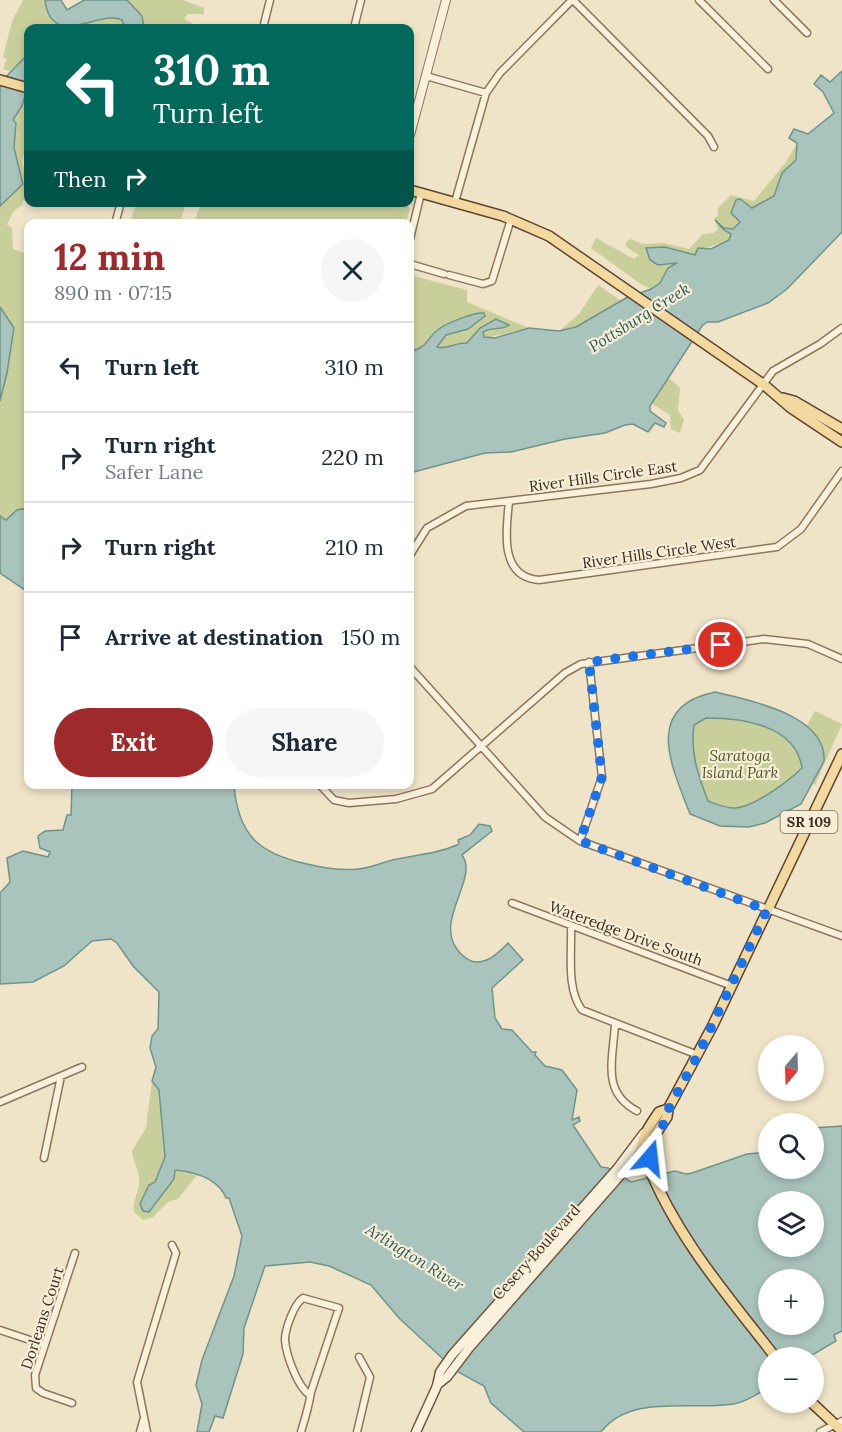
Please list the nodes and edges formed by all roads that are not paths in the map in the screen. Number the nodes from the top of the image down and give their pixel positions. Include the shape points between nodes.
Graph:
1 (270, 0) edge
2 (361, 0) edge
3 (446, 0) edge
4 (573, 0) edge
5 (699, 0) edge
6 (774, 0) edge
7 (264, 24) edge
8 (355, 24) edge
9 (807, 33) dead end
10 (768, 69) dead end
11 (426, 76) junction
12 (0, 80) edge
13 (24, 87) edge
14 (486, 93) junction
15 (414, 120) edge
16 (714, 147) dead end
17 (414, 191) edge
18 (421, 193) junction
19 (455, 202) junction
20 (512, 219) junction
21 (414, 222) edge
22 (414, 265) edge
23 (842, 328) edge
24 (763, 384) junction
25 (783, 398) junction
26 (842, 429) edge
27 (842, 442) edge
28 (842, 471) edge
29 (508, 502) junction
30 (414, 549) edge
31 (842, 659) edge
32 (589, 662) junction
33 (414, 671) edge
34 (483, 746) junction
35 (842, 754) edge
36 (322, 789) edge
37 (580, 841) junction
38 (512, 903) dead end
39 (767, 910) junction
40 (571, 927) junction
41 (842, 936) edge
42 (732, 986) junction
43 (615, 1024) junction
44 (698, 1055) junction
45 (82, 1067) dead end
46 (61, 1076) junction
47 (0, 1102) edge
48 (668, 1110) junction
49 (637, 1111) dead end
50 (644, 1133) junction
51 (655, 1136) junction
52 (641, 1154) junction
53 (44, 1158) dead end
54 (648, 1165) junction
55 (620, 1171) junction
56 (172, 1245) dead end
57 (75, 1253) dead end
58 (0, 1330) edge
59 (45, 1345) junction
60 (767, 1347) edge
61 (358, 1357) dead end
62 (310, 1395) junction
63 (72, 1403) dead end
64 (824, 1412) edge
65 (143, 1420) junction
66 (837, 1423) edge
67 (842, 1431) edge
68 (140, 1432) edge
69 (147, 1432) edge
70 (301, 1432) edge
71 (357, 1432) edge
72 (416, 1432) edge
73 (820, 1432) edge

1 - 7 street
2 - 8 street
3 - 11 street
4 - 14 street via 500,73
4 - 16 street via 708,136
5 - 10 street
6 - 9 street
11 - 14 street
11 - 15 street
12 - 13 main road
14 - 19 street
17 - 18 main road
18 - 19 main road
18 - 21 street
19 - 20 main road
20 - 22 street via 492,281 483,284
20 - 24 main road via 549,236
23 - 24 street, River Hills Circle East via 773,370
24 - 25 main road
24 - 29 street, River Hills Circle East via 709,462 690,475 651,484
25 - 26 main road
25 - 27 main road
28 - 29 street, River Hills Circle West via 801,529 777,547 539,580 521,575 511,564 506,535
29 - 30 street, River Hills Circle East via 466,506 452,512 427,528
31 - 32 street via 807,644 764,639
32 - 34 street via 573,667
32 - 37 street via 602,777
33 - 34 street
34 - 36 street via 443,782 421,793 349,803 334,800
34 - 37 street via 545,817
35 - 39 main road, SR 109
37 - 39 street
38 - 40 street, Wateredge Drive South
39 - 41 street
39 - 42 main road, SR 109
40 - 42 street, Wateredge Drive South
40 - 43 street via 576,1003 586,1013
42 - 44 main road, SR 109
43 - 44 street
43 - 49 street via 612,1084 619,1100
44 - 48 main road, SR 109
45 - 46 street
46 - 47 street
46 - 53 street
48 - 50 main road, SR 109 via 658,1112
48 - 51 main road, SR 109
50 - 52 main road
50 - 55 main road, Cesery Boulevard / SR 109
51 - 52 main road, Cesery Boulevard / SR 109
51 - 54 main road
52 - 54 main road
52 - 55 main road, Cesery Boulevard / SR 109
54 - 60 main road via 670,1214 693,1251
55 - 72 main road, Cesery Boulevard / SR 109 via 476,1341 446,1370
56 - 65 street via 176,1253 137,1382
57 - 59 street, Dorleans Court
58 - 59 street
59 - 63 street, Dorleans Court via 35,1375 36,1388 42,1394
61 - 71 street via 370,1377
62 - 62 street via 339,1308 303,1298 298,1301 285,1338 304,1391
62 - 70 street
64 - 66 main road
65 - 68 street
65 - 69 street
66 - 67 main road
66 - 73 street

